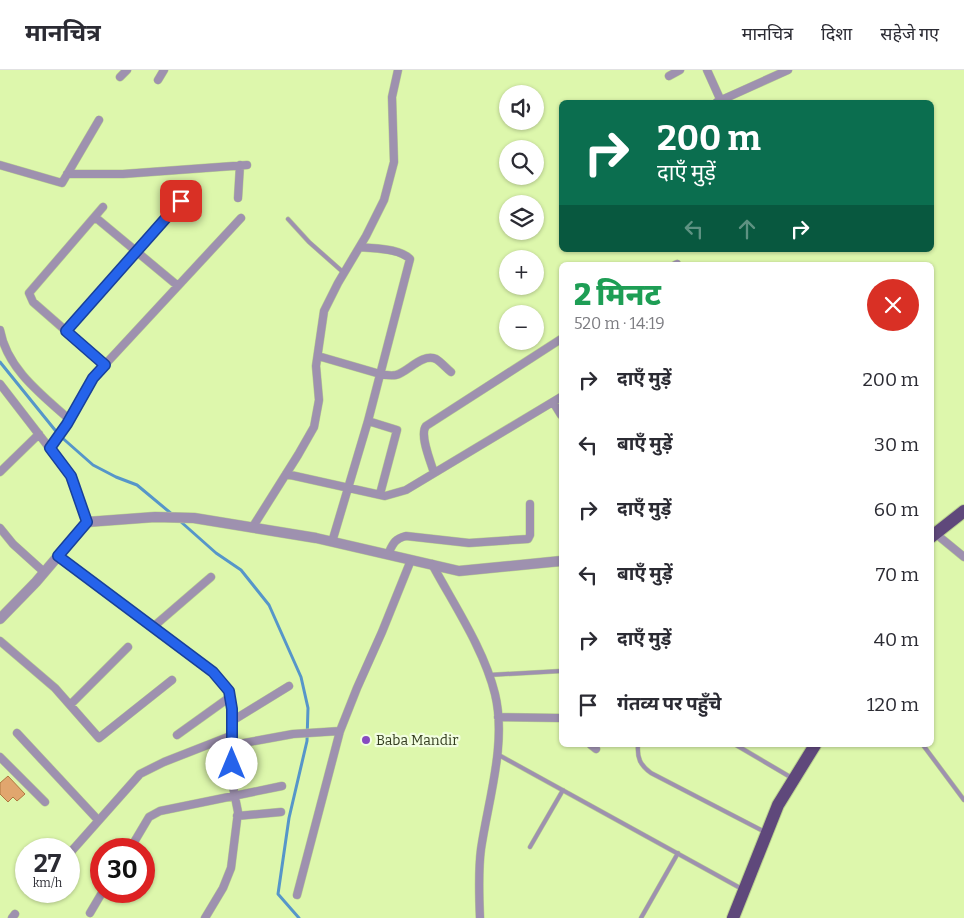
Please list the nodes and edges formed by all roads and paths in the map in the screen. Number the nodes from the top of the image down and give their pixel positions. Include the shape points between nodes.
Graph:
1 (127, 70) edge
2 (164, 70) edge
3 (398, 70) edge
4 (680, 70) edge
5 (707, 70) edge
6 (788, 70) edge
7 (669, 76) dead end
8 (120, 77) dead end
9 (158, 80) dead end
10 (718, 100) edge
11 (723, 100) edge
12 (98, 120) dead end
13 (0, 165) edge
14 (67, 174) junction
15 (238, 198) dead end
16 (181, 201) dead end
17 (103, 207) dead end
18 (95, 217) junction
19 (241, 218) dead end
20 (288, 219) dead end
21 (360, 247) junction
22 (136, 252) junction
23 (344, 273) junction
24 (178, 286) junction
25 (0, 330) edge
26 (66, 331) junction
27 (559, 340) edge
28 (318, 356) junction
29 (105, 365) junction
30 (451, 372) dead end
31 (380, 374) junction
32 (0, 384) edge
33 (559, 398) edge
34 (553, 402) junction
35 (559, 412) edge
36 (368, 421) junction
37 (68, 422) junction
38 (39, 434) junction
39 (50, 448) junction
40 (0, 472) edge
41 (434, 473) junction
42 (286, 474) junction
43 (348, 487) junction
44 (380, 494) junction
45 (530, 504) dead end
46 (964, 511) edge
47 (87, 522) junction
48 (0, 528) edge
49 (252, 528) junction
50 (934, 535) edge
51 (934, 537) edge
52 (332, 542) junction
53 (388, 554) junction
54 (58, 556) junction
55 (964, 558) edge
56 (411, 560) junction
57 (559, 561) edge
58 (432, 564) junction
59 (44, 572) junction
60 (211, 577) dead end
61 (0, 619) edge
62 (153, 627) junction
63 (0, 641) edge
64 (128, 647) dead end
65 (559, 671) edge
66 (489, 675) junction
67 (172, 680) dead end
68 (289, 686) dead end
69 (230, 697) junction
70 (70, 705) junction
71 (498, 717) junction
72 (558, 718) edge
73 (232, 721) junction
74 (340, 731) junction
75 (17, 733) dead end
76 (177, 735) dead end
77 (232, 735) junction
78 (233, 745) junction
79 (638, 747) edge
80 (739, 747) edge
81 (814, 747) edge
82 (924, 747) edge
83 (497, 754) junction
84 (0, 757) edge
85 (794, 779) junction
86 (282, 786) dead end
87 (563, 790) junction
88 (235, 796) junction
89 (964, 800) edge
90 (45, 802) dead end
91 (281, 812) dead end
92 (238, 816) junction
93 (98, 820) junction
94 (767, 833) junction
95 (137, 838) edge
96 (80, 841) edge
97 (530, 847) dead end
98 (678, 853) junction
99 (744, 890) junction
100 (297, 895) dead end
101 (96, 903) edge
102 (90, 913) dead end
103 (205, 918) edge
104 (480, 918) edge
105 (641, 918) edge
106 (733, 918) edge

1 - 8 street
2 - 9 street
3 - 21 street via 392,97 394,162 384,200
4 - 7 street
5 - 10 street
6 - 11 street
12 - 14 street
13 - 14 street via 62,183
14 - 15 street via 123,174 243,165
16 - 22 street
17 - 18 street
18 - 22 street
18 - 26 street via 30,293 33,302
19 - 24 street
20 - 23 lane
21 - 23 street
21 - 31 street via 399,252 410,259
22 - 24 street
22 - 26 street
23 - 28 street via 324,311
24 - 29 street
25 - 37 street via 15,367
26 - 29 street
27 - 41 street via 426,426 423,436
28 - 31 street
28 - 42 street via 319,400 314,426
29 - 37 street via 93,378
30 - 31 street via 431,358 396,375
31 - 36 street
32 - 38 street
33 - 34 street
34 - 35 street
34 - 41 street
36 - 43 street
36 - 44 street via 397,430
37 - 39 street
38 - 39 street
38 - 40 street
39 - 47 street via 71,476
41 - 44 street via 406,490 385,496
42 - 43 street
42 - 49 street
43 - 44 street
43 - 52 street
45 - 53 street via 528,539 469,544 406,536 394,541
46 - 50 main road
47 - 49 street via 194,518
47 - 54 street
48 - 59 street
49 - 52 street
51 - 55 street
52 - 53 street
53 - 56 street
54 - 59 street
54 - 62 street
56 - 58 street
56 - 74 street
57 - 58 street via 459,571
58 - 66 street via 486,663
59 - 61 street
60 - 62 street
62 - 69 street via 213,672 229,691
63 - 70 street
64 - 70 street
65 - 66 lane
66 - 71 street
67 - 70 street via 99,738
68 - 73 street
69 - 73 street
69 - 76 street
71 - 72 street
71 - 83 street
73 - 77 street
74 - 78 street via 293,734
74 - 100 street
75 - 93 street
77 - 78 street
77 - 93 street via 140,774
78 - 88 street
79 - 94 lane via 637,756 651,773
80 - 85 lane
81 - 85 main road
82 - 89 lane
83 - 87 lane
83 - 104 street via 480,852
84 - 90 street
85 - 94 main road via 778,805
86 - 88 street
87 - 97 lane
87 - 98 lane
88 - 92 street
88 - 95 street via 160,811 149,817
91 - 92 street
92 - 103 street via 231,868
93 - 96 street
94 - 99 main road
98 - 99 lane
98 - 105 lane
99 - 106 main road
101 - 102 street

